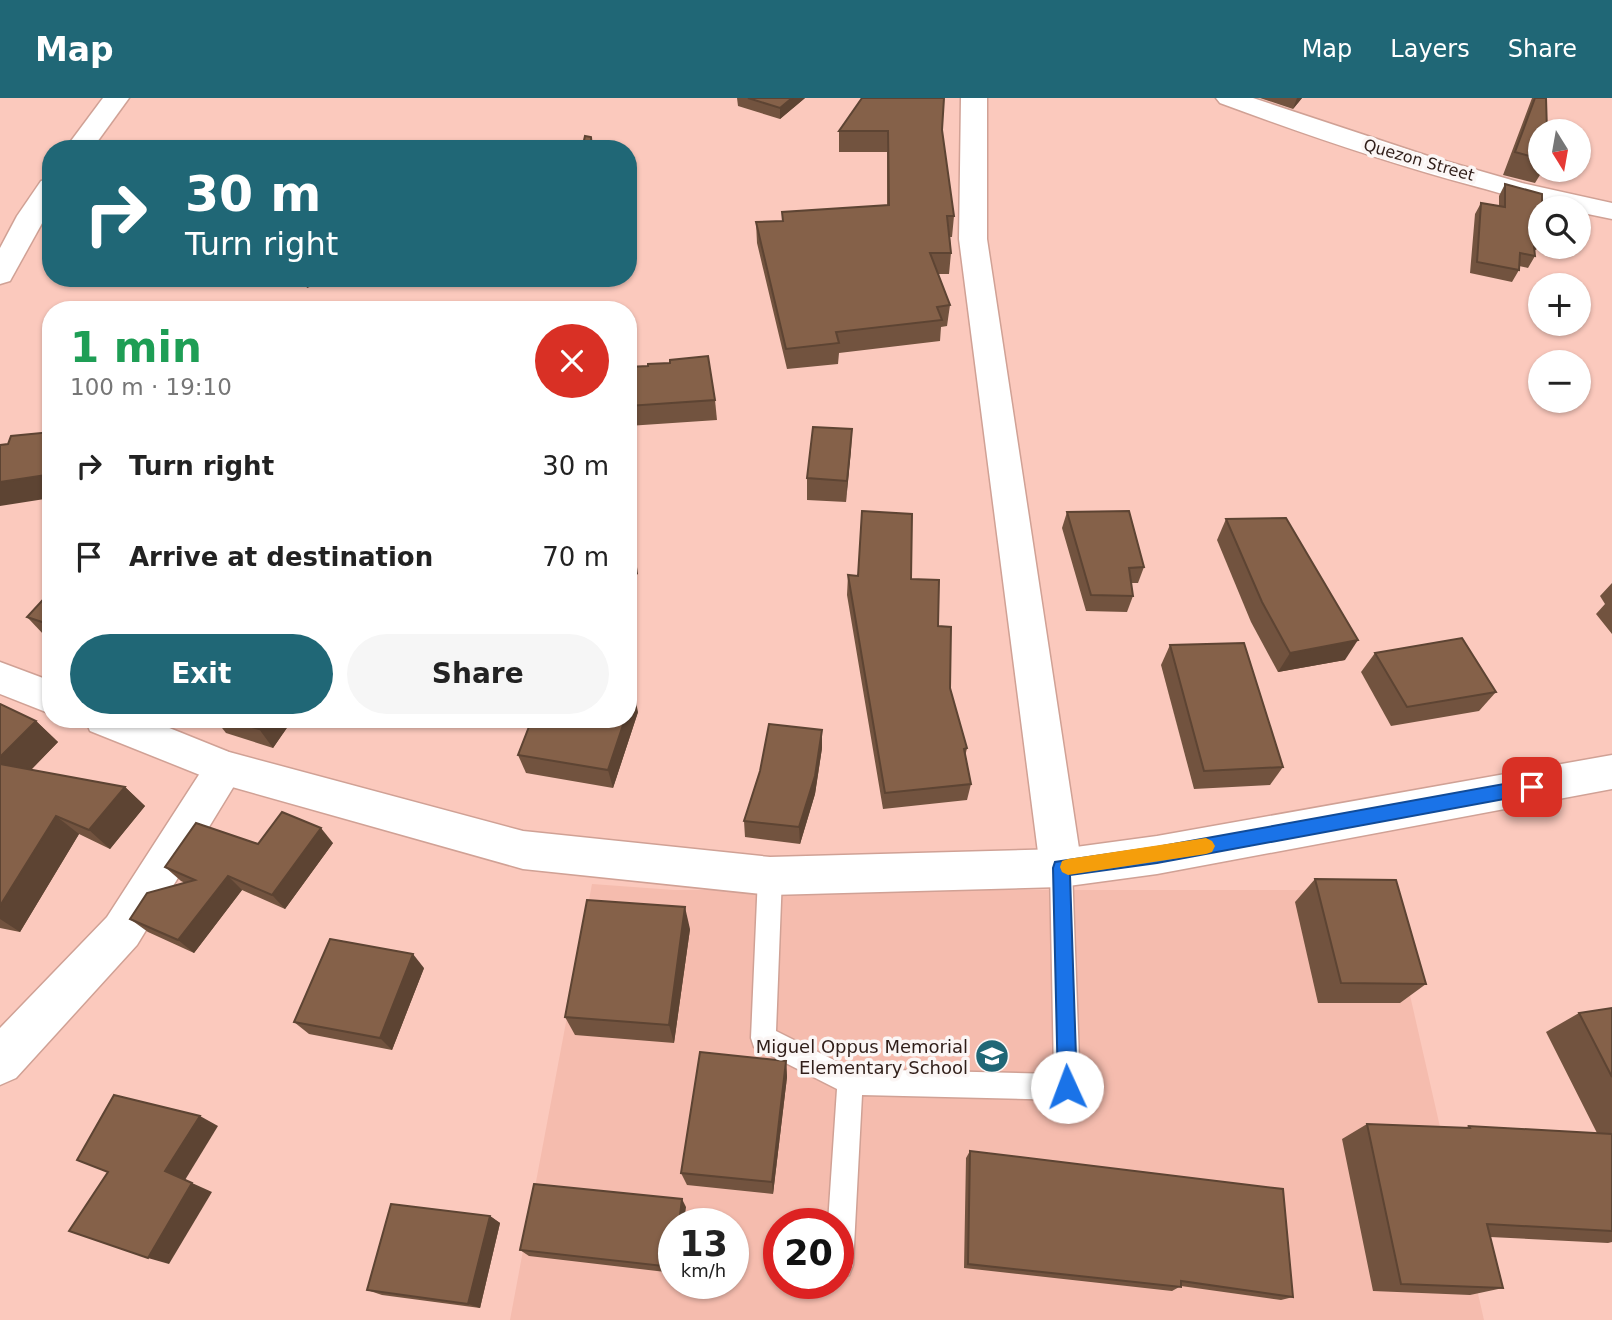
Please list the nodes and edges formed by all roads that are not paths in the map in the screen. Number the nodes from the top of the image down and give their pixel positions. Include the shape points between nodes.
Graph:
1 (116, 98) edge
2 (974, 98) edge
3 (1229, 98) edge
4 (85, 140) edge
5 (42, 199) edge
6 (1612, 211) edge
7 (0, 275) edge
8 (0, 678) edge
9 (42, 694) edge
10 (126, 728) edge
11 (225, 768) junction
12 (1612, 772) edge
13 (1061, 868) junction
14 (770, 876) junction
15 (0, 1062) edge
16 (850, 1082) junction
17 (842, 1208) edge

1 - 4 street
2 - 13 street via 973,239
3 - 6 street, Quezon Street via 1338,136 1555,200
5 - 7 street
8 - 9 street
10 - 11 street
11 - 14 street via 523,850
11 - 15 street via 122,932
12 - 13 street via 1157,855
13 - 14 street
13 - 16 lane via 1067,1087
14 - 16 lane via 763,1038
16 - 17 lane

